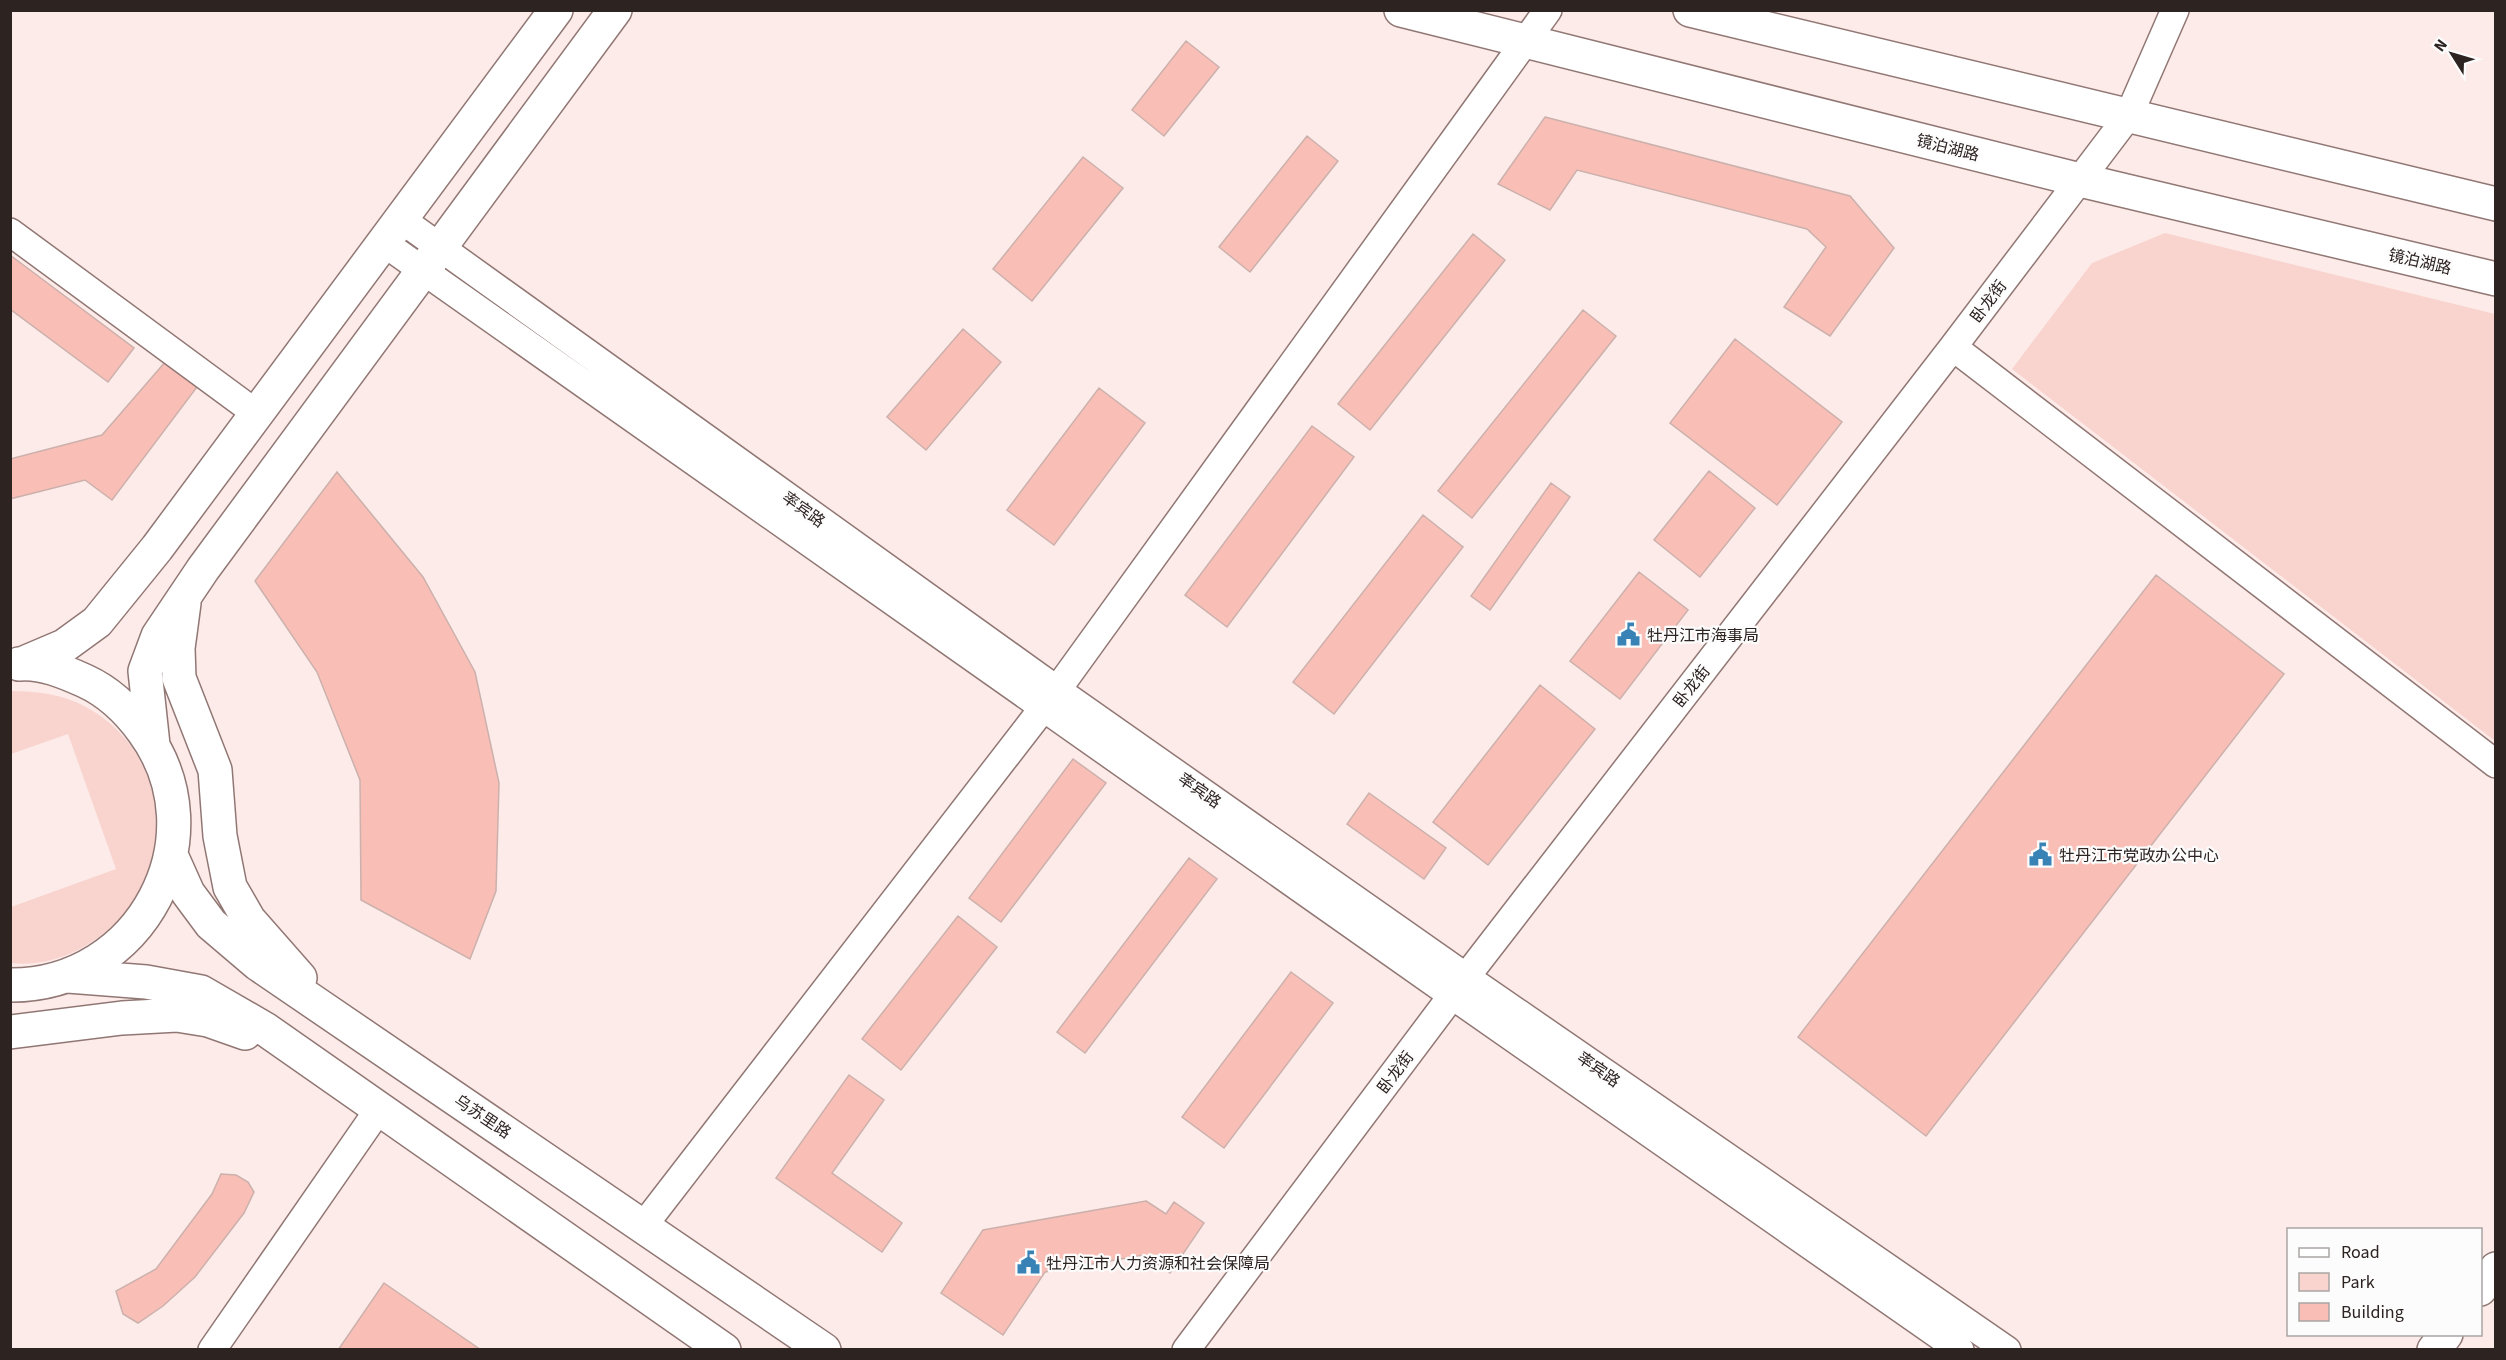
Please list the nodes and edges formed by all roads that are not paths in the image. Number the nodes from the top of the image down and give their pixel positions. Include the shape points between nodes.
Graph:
1 (556, 10) edge
2 (615, 10) edge
3 (1401, 10) edge
4 (1548, 10) edge
5 (1690, 10) edge
6 (2175, 10) edge
7 (1525, 40) junction
8 (2129, 115) junction
9 (2080, 180) junction
10 (2496, 204) edge
11 (393, 231) junction
12 (10, 232) edge
13 (431, 259) junction
14 (2496, 279) edge
15 (1953, 347) junction
16 (257, 414) junction
17 (185, 596) junction
18 (17, 664) edge
19 (1051, 698) junction
20 (153, 744) junction
21 (2496, 764) edge
22 (171, 855) junction
23 (68, 976) junction
24 (10, 985) edge
25 (1460, 986) junction
26 (326, 1009) junction
27 (10, 1032) edge
28 (293, 1048) junction
29 (379, 1108) junction
30 (644, 1225) junction
31 (2496, 1269) edge
32 (2482, 1288) edge
33 (2445, 1336) edge
34 (212, 1350) edge
35 (724, 1350) edge
36 (824, 1350) edge
37 (1186, 1350) edge
38 (1960, 1350) edge
39 (2007, 1350) edge
40 (2434, 1350) edge

1 - 11 main road
2 - 13 main road
3 - 7 main road, 镜泊湖路
4 - 7 street
5 - 8 main road
6 - 8 street, 卧龙街
7 - 9 main road, 镜泊湖路
7 - 19 street
8 - 9 street, 卧龙街
8 - 10 main road
9 - 14 main road, 镜泊湖路
9 - 15 street, 卧龙街
11 - 13 street, 率宾路
11 - 16 main road
12 - 16 street
13 - 17 main road
13 - 19 street, 率宾路
15 - 21 street
15 - 25 street, 卧龙街
16 - 18 main road via 97,622 64,646
17 - 20 main road via 158,636 145,671
17 - 26 main road via 178,648 179,678 215,770 220,836 230,886 249,920
18 - 20 main road via 63,671 99,688 130,713
19 - 25 street, 率宾路
19 - 30 street
20 - 22 main road via 168,779 174,817
22 - 23 main road via 159,894 136,929 105,957
22 - 26 main road, 乌苏里路 via 188,894 211,924 258,964
23 - 24 main road via 30,985
23 - 28 main road via 146,982 201,992
25 - 37 street, 卧龙街
25 - 38 street, 率宾路
25 - 39 street, 率宾路
26 - 30 main road, 乌苏里路
27 - 28 main road via 177,1015 208,1020
28 - 29 main road
29 - 34 street
29 - 35 main road
30 - 36 main road, 乌苏里路
31 - 32 main road
33 - 40 main road

